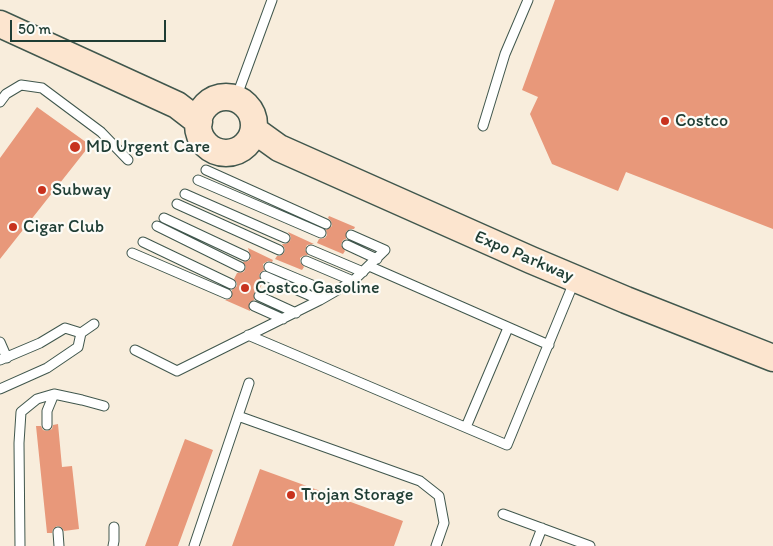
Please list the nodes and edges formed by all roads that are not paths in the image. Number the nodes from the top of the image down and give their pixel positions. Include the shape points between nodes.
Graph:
1 (272, 0) edge
2 (528, 0) edge
3 (0, 24) edge
4 (236, 98) junction
5 (0, 102) edge
6 (202, 115) junction
7 (483, 126) dead end
8 (250, 137) junction
9 (128, 160) dead end
10 (206, 170) dead end
11 (198, 180) dead end
12 (186, 194) dead end
13 (177, 204) dead end
14 (164, 218) dead end
15 (326, 224) dead end
16 (157, 226) dead end
17 (321, 233) dead end
18 (351, 235) dead end
19 (285, 238) dead end
20 (142, 242) dead end
21 (347, 245) dead end
22 (279, 250) dead end
23 (311, 250) dead end
24 (132, 254) dead end
25 (245, 256) dead end
26 (377, 259) junction
27 (306, 261) dead end
28 (240, 266) dead end
29 (270, 267) dead end
30 (366, 269) junction
31 (265, 276) dead end
32 (575, 279) junction
33 (352, 281) junction
34 (231, 284) dead end
35 (331, 293) junction
36 (227, 294) dead end
37 (258, 296) dead end
38 (320, 300) junction
39 (254, 306) dead end
40 (296, 313) junction
41 (283, 319) junction
42 (94, 324) dead end
43 (508, 328) junction
44 (81, 334) junction
45 (248, 335) junction
46 (0, 342) edge
47 (549, 345) junction
48 (135, 350) dead end
49 (773, 358) edge
50 (4, 359) edge
51 (249, 383) dead end
52 (0, 389) edge
53 (54, 394) junction
54 (104, 406) dead end
55 (238, 416) junction
56 (47, 425) dead end
57 (466, 427) junction
58 (503, 514) dead end
59 (114, 527) dead end
60 (542, 528) junction
61 (58, 532) dead end
62 (20, 546) edge
63 (60, 546) edge
64 (112, 546) edge
65 (194, 546) edge
66 (436, 546) edge
67 (535, 546) edge
68 (590, 546) edge

1 - 4 lane
2 - 7 lane via 505,54
3 - 6 street
4 - 6 street via 217,98 209,103
4 - 8 street via 244,103 254,118
5 - 9 lane via 21,85 42,88 102,132
6 - 8 street via 201,138 215,150 224,153 238,150
8 - 32 street, Expo Parkway
10 - 15 lane
11 - 17 lane
12 - 19 lane
13 - 22 lane
14 - 25 lane
16 - 28 lane
18 - 26 lane via 385,250
20 - 34 lane
21 - 26 lane
23 - 30 lane
24 - 36 lane
26 - 30 lane
27 - 33 lane
29 - 35 lane
30 - 33 lane
30 - 43 lane
31 - 38 lane
32 - 47 lane
32 - 49 street, Expo Parkway
33 - 35 lane
35 - 38 lane
37 - 40 lane
38 - 40 lane
39 - 41 lane
40 - 41 lane
41 - 45 lane
42 - 44 lane
43 - 47 lane
43 - 57 lane
44 - 50 lane via 65,328
44 - 52 lane via 78,348 47,368
45 - 48 lane via 176,371
45 - 57 lane
46 - 50 lane
47 - 57 lane via 507,445
51 - 55 lane
53 - 54 lane
53 - 56 lane via 47,410
53 - 62 lane via 38,399 21,412
55 - 65 lane
55 - 66 lane via 420,481 439,496 444,523
58 - 60 lane
59 - 64 lane
60 - 67 lane
60 - 68 lane
61 - 63 lane

